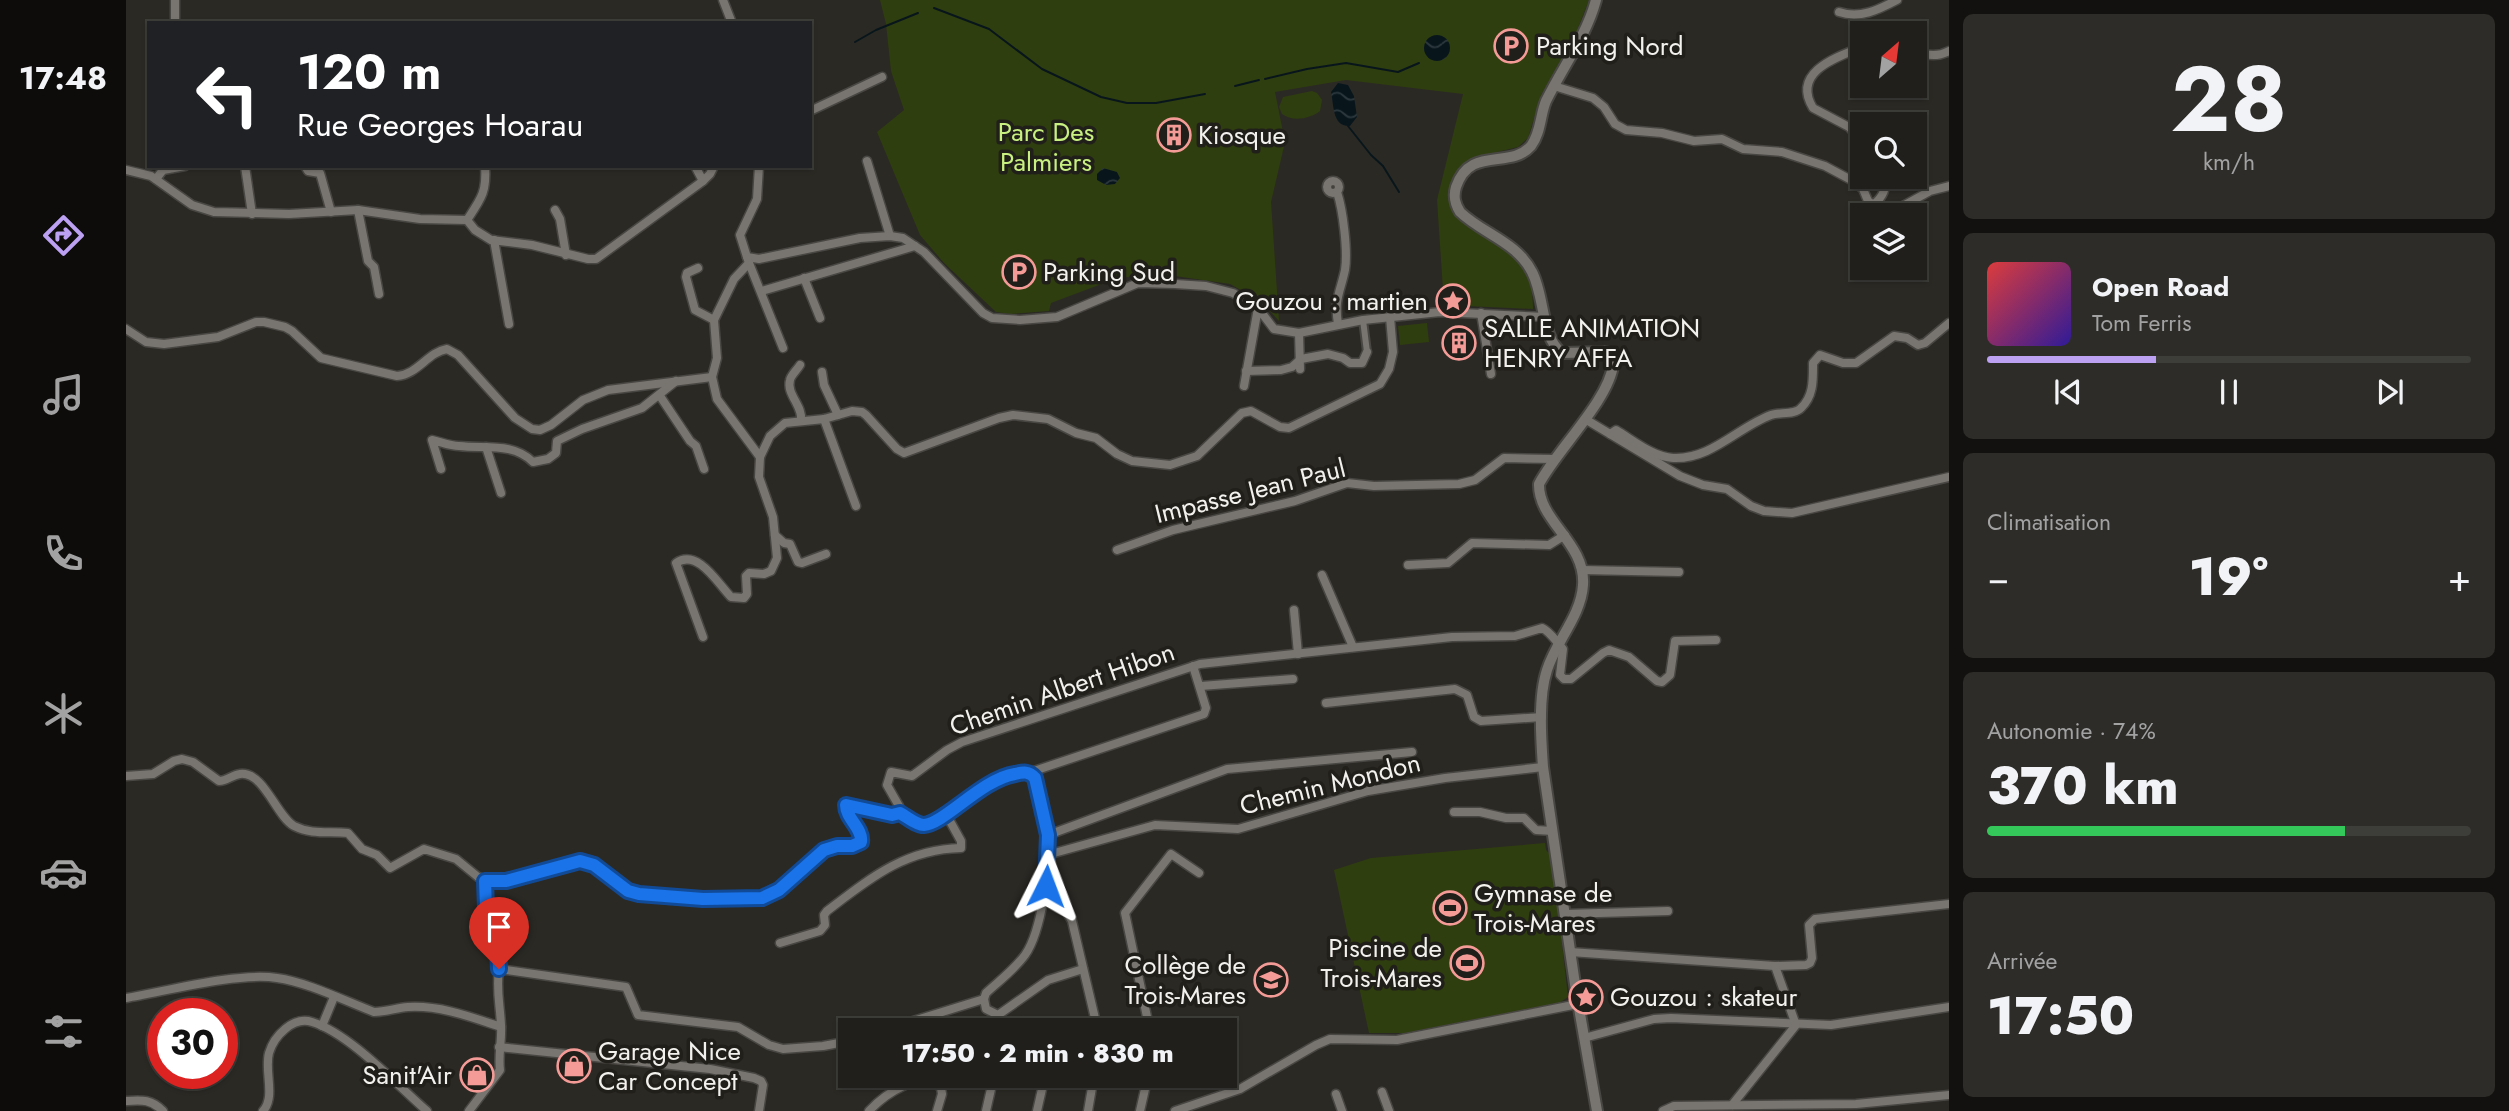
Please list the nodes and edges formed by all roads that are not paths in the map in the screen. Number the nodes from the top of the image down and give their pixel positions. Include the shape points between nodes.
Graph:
1 (175, 0) edge
2 (723, 0) edge
3 (1595, 0) edge
4 (1897, 0) edge
5 (1839, 12) dead end
6 (175, 21) edge
7 (731, 21) edge
8 (1949, 51) edge
9 (1850, 52) edge
10 (1927, 54) edge
11 (882, 77) dead end
12 (1554, 86) junction
13 (812, 110) edge
14 (1850, 128) edge
15 (867, 161) dead end
16 (174, 168) edge
17 (245, 168) edge
18 (306, 168) edge
19 (485, 168) edge
20 (696, 168) edge
21 (713, 168) edge
22 (759, 168) edge
23 (126, 170) edge
24 (156, 179) junction
25 (703, 181) junction
26 (1949, 186) edge
27 (1337, 192) dead end
28 (1872, 203) edge
29 (1908, 203) edge
30 (358, 210) junction
31 (555, 210) dead end
32 (331, 212) junction
33 (252, 214) junction
34 (467, 220) junction
35 (890, 236) junction
36 (494, 240) junction
37 (915, 246) junction
38 (566, 255) junction
39 (748, 260) junction
40 (698, 268) dead end
41 (804, 278) junction
42 (762, 291) junction
43 (379, 294) dead end
44 (1258, 307) junction
45 (1481, 313) junction
46 (1391, 317) junction
47 (1545, 317) junction
48 (820, 318) dead end
49 (714, 320) junction
50 (1363, 320) junction
51 (1949, 323) edge
52 (509, 324) dead end
53 (1338, 324) junction
54 (126, 329) edge
55 (1299, 333) junction
56 (783, 348) dead end
57 (1367, 352) joint
58 (1301, 359) junction
59 (800, 365) dead end
60 (1300, 369) dead end
61 (1246, 371) junction
62 (822, 372) dead end
63 (1491, 373) dead end
64 (712, 377) junction
65 (676, 381) junction
66 (1244, 386) dead end
67 (660, 396) junction
68 (838, 415) junction
69 (560, 418) junction
70 (824, 419) junction
71 (1585, 419) junction
72 (801, 420) junction
73 (1610, 434) junction
74 (569, 435) junction
75 (486, 447) junction
76 (760, 457) junction
77 (1555, 459) junction
78 (441, 469) dead end
79 (704, 469) dead end
80 (1949, 477) edge
81 (501, 493) dead end
82 (856, 506) dead end
83 (775, 535) junction
84 (1565, 535) junction
85 (1117, 550) dead end
86 (826, 554) dead end
87 (1408, 565) dead end
88 (1582, 570) junction
89 (1679, 572) dead end
90 (1322, 575) dead end
91 (1294, 610) dead end
92 (703, 637) dead end
93 (1716, 640) dead end
94 (1559, 645) junction
95 (1353, 647) junction
96 (1298, 654) junction
97 (1194, 666) junction
98 (1293, 679) dead end
99 (1201, 686) junction
100 (1326, 703) dead end
101 (1542, 717) junction
102 (1412, 752) dead end
103 (1543, 767) junction
104 (1028, 773) junction
105 (126, 776) edge
106 (1454, 812) dead end
107 (900, 813) junction
108 (946, 814) junction
109 (1553, 831) junction
110 (1048, 835) junction
111 (1047, 855) junction
112 (1199, 873) dead end
113 (485, 881) junction
114 (1046, 886) junction
115 (1949, 904) edge
116 (1668, 911) dead end
117 (1565, 914) junction
118 (780, 943) dead end
119 (1570, 952) junction
120 (1775, 966) junction
121 (499, 969) junction
122 (1083, 970) junction
123 (334, 997) junction
124 (126, 998) edge
125 (984, 999) junction
126 (1578, 1004) junction
127 (1949, 1007) edge
128 (923, 1018) edge
129 (1095, 1018) edge
130 (1147, 1018) edge
131 (1796, 1025) junction
132 (322, 1026) junction
133 (501, 1027) junction
134 (1584, 1038) junction
135 (838, 1043) edge
136 (499, 1047) junction
137 (991, 1088) edge
138 (1042, 1088) edge
139 (1092, 1088) edge
140 (1145, 1088) edge
141 (1382, 1092) dead end
142 (1336, 1094) dead end
143 (1949, 1095) edge
144 (126, 1101) edge
145 (1732, 1105) junction
146 (163, 1111) edge
147 (263, 1111) edge
148 (427, 1111) edge
149 (469, 1111) edge
150 (759, 1111) edge
151 (870, 1111) edge
152 (937, 1111) edge
153 (986, 1111) edge
154 (1037, 1111) edge
155 (1088, 1111) edge
156 (1140, 1111) edge
157 (1175, 1111) edge
158 (1342, 1111) edge
159 (1389, 1111) edge
160 (1597, 1111) edge
161 (1663, 1111) edge

1 - 6 street
2 - 7 street
3 - 12 main road via 1581,40
4 - 5 street via 1871,13
8 - 10 street
9 - 14 street via 1819,68 1808,93 1813,108
11 - 13 street
12 - 28 street via 1593,98 1626,130 1694,141 1723,139 1747,150 1782,152 1825,166 1860,185
12 - 47 main road via 1529,148 1469,167 1454,194 1460,212 1525,260 1540,287
15 - 35 street
16 - 24 street via 163,170
17 - 33 street
18 - 32 street via 320,173
19 - 34 street via 483,197
20 - 25 street
21 - 25 street
22 - 39 street via 757,199 740,235
23 - 24 street
24 - 33 street via 192,205 214,212
25 - 38 street via 602,256 588,260
26 - 29 street
27 - 53 street via 1346,257 1336,296
30 - 32 street
30 - 34 street
30 - 43 street
31 - 38 street
32 - 33 street
34 - 36 street via 486,239
35 - 37 street
35 - 39 street
36 - 38 street
36 - 52 street
37 - 41 street
37 - 44 street via 992,318 1057,317 1138,283 1206,286 1233,293
39 - 42 street
39 - 49 street
40 - 49 street via 687,273 691,298 695,310
41 - 42 street
41 - 48 street
42 - 56 street
44 - 55 street via 1274,329
44 - 61 street
45 - 46 street
45 - 47 street
45 - 63 street
46 - 50 street
46 - 68 street via 1393,352 1380,384 1289,428 1251,411 1242,413 1197,456 1170,465 1132,461 1096,438 1048,419 1013,415 904,453 862,412
47 - 71 main road via 1551,344 1562,353 1603,352 1612,360 1612,372
49 - 64 street via 717,358
50 - 53 street
50 - 57 street
51 - 73 street via 1918,345 1894,336 1856,363 1820,355 1813,363 1812,390 1801,408 1771,415 1707,450 1670,458 1616,430
53 - 55 street
54 - 69 street via 146,342 164,344 218,337 264,321 285,327 321,358 397,376 447,349 525,425 545,429
55 - 58 street
57 - 58 street via 1364,361 1354,364 1335,355
58 - 60 street
58 - 61 street via 1286,369
59 - 72 street via 790,377 789,387
61 - 66 street
62 - 68 street
64 - 65 street
64 - 76 street via 717,399
65 - 67 street
65 - 69 street via 608,390 583,400
67 - 74 street via 642,408
67 - 79 street via 696,446
68 - 70 street
69 - 74 street
70 - 72 street
70 - 82 street
71 - 73 street
71 - 77 main road
72 - 76 street via 778,426
73 - 80 street via 1680,476 1727,489 1764,511 1792,513
74 - 75 street via 557,441 556,453 533,462 503,447
75 - 78 street via 432,440
75 - 81 street
76 - 83 street via 759,477
77 - 84 main road via 1539,484 1540,500
77 - 85 street, Impasse Jean Paul via 1504,458 1475,480 1459,484 1347,483 1173,530
83 - 86 street via 790,544 797,562
83 - 92 street via 775,567 747,576 744,598 731,597 708,571 689,559 676,563
84 - 87 street via 1549,545 1472,543 1448,563
84 - 88 main road
88 - 89 street
88 - 94 main road via 1582,596
90 - 95 street
91 - 96 street
93 - 94 street via 1675,641 1670,675 1662,682 1629,657 1609,650 1564,680
94 - 95 street, Chemin Albert Hibon via 1542,628 1515,636
94 - 101 main road via 1547,670
95 - 96 street, Chemin Albert Hibon
96 - 97 street, Chemin Albert Hibon
97 - 99 street
97 - 107 street, Chemin Albert Hibon via 970,739 912,776 891,772 887,785
98 - 99 street
99 - 104 street via 1204,714
100 - 101 street via 1455,690 1467,695 1474,717 1481,721
101 - 103 main road
102 - 110 street via 1227,769
103 - 109 main road
103 - 111 street, Chemin Mondon via 1380,788 1238,829 1155,825
104 - 108 street via 994,780
104 - 110 street via 1035,778
105 - 113 street via 153,774 182,759 219,781 244,774 259,782 288,821 306,831 348,833 390,868 424,849 442,854
106 - 109 street via 1524,818 1536,830
107 - 108 street via 922,825
107 - 113 street via 846,805 861,842 824,850 779,890 762,898 639,894 580,861 506,881
108 - 118 street via 961,848 916,854 887,867 827,911 820,931
109 - 117 main road
110 - 111 street
111 - 114 street
112 - 130 street via 1171,854 1125,913
113 - 121 street
114 - 122 street via 1072,921
114 - 125 street via 1028,949
115 - 120 street via 1815,919 1808,925 1810,963
116 - 117 street
117 - 119 main road
119 - 120 street
119 - 126 main road
120 - 131 street
121 - 133 street via 496,990
121 - 135 street via 626,987 638,1015 738,1027 783,1049
122 - 125 street via 1048,980 998,1015 986,1009
122 - 129 street
123 - 124 street via 274,977
123 - 132 street
123 - 133 street via 374,1012 430,1009
125 - 128 street
126 - 134 main road
126 - 157 street via 1396,1040 1330,1039 1240,1090
127 - 131 street via 1831,1025
131 - 134 street via 1654,1019
131 - 145 street
132 - 147 street via 299,1021 279,1034 268,1055 269,1094
132 - 148 street via 347,1040
133 - 136 street
134 - 160 main road
136 - 149 street via 500,1070
136 - 150 street via 710,1069 754,1078 763,1085
137 - 153 street
138 - 154 street
139 - 155 street
140 - 156 street
141 - 159 street
142 - 158 street
143 - 145 street via 1856,1104
144 - 146 street via 144,1100
145 - 161 street via 1674,1106
151 - 152 street via 908,1084 924,1082 941,1088

